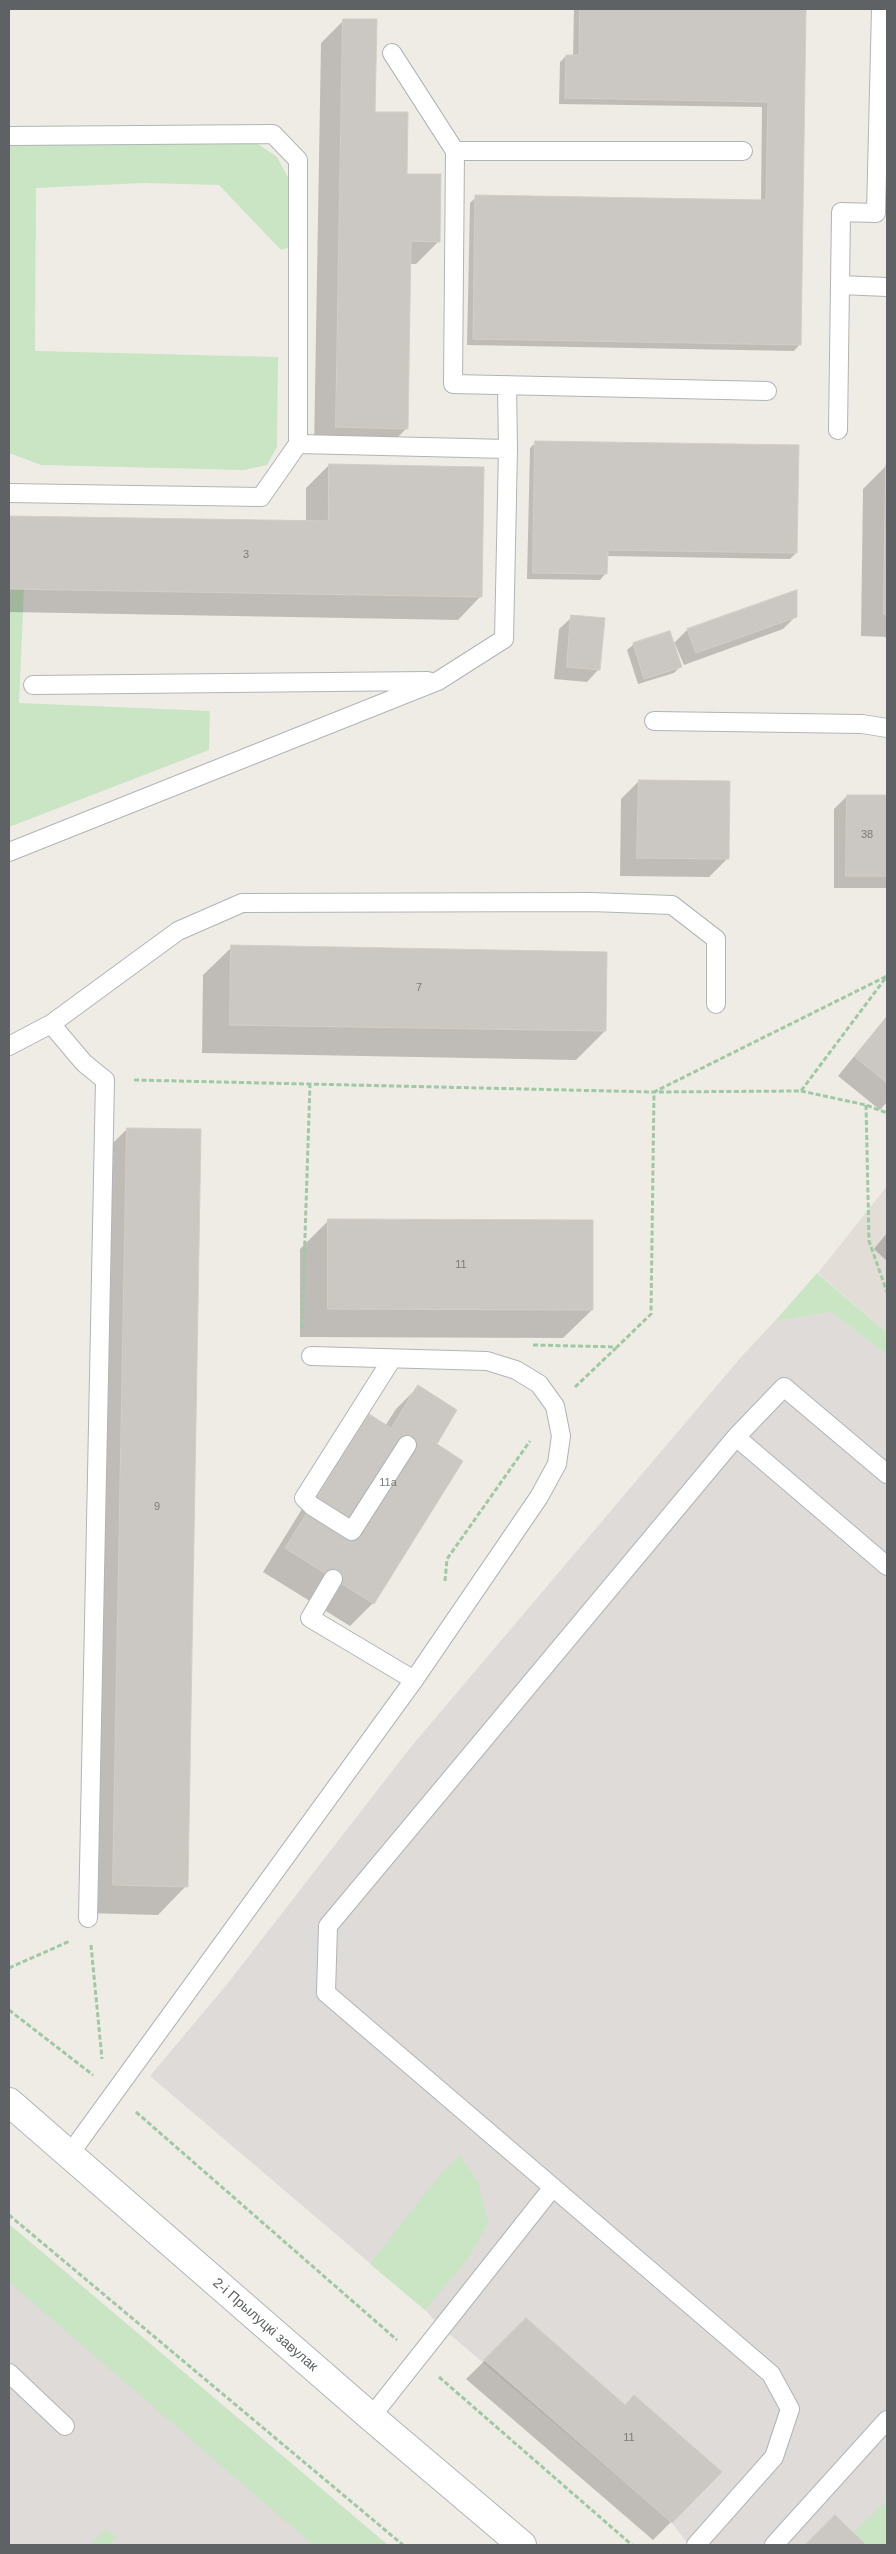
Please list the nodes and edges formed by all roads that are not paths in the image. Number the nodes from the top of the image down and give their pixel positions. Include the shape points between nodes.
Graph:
1 (881, 9) edge
2 (392, 53) dead end
3 (9, 136) edge
4 (456, 151) junction
5 (743, 151) dead end
6 (881, 213) edge
7 (840, 285) junction
8 (887, 287) edge
9 (507, 385) junction
10 (767, 391) dead end
11 (838, 430) dead end
12 (298, 444) junction
13 (508, 449) junction
14 (9, 493) edge
15 (438, 681) junction
16 (33, 685) dead end
17 (654, 721) dead end
18 (887, 728) edge
19 (9, 852) edge
20 (716, 1004) dead end
21 (51, 1024) junction
22 (9, 1046) edge
23 (311, 1356) dead end
24 (392, 1359) junction
25 (736, 1438) junction
26 (407, 1445) dead end
27 (887, 1474) edge
28 (887, 1566) edge
29 (333, 1579) dead end
30 (414, 1680) junction
31 (89, 1925) road end
32 (9, 2102) edge
33 (69, 2155) junction
34 (553, 2187) junction
35 (9, 2373) edge
36 (371, 2417) junction
37 (887, 2420) edge
38 (65, 2426) dead end
39 (522, 2545) edge
40 (696, 2545) edge
41 (774, 2545) edge

1 - 6 lane
2 - 4 lane
3 - 12 lane via 273,134 298,160
4 - 5 lane
4 - 9 lane via 453,384
6 - 7 lane via 841,212
7 - 8 lane
7 - 11 lane
9 - 10 lane
9 - 13 lane
12 - 13 lane
12 - 14 lane via 261,496
13 - 15 lane via 504,639
15 - 16 lane
15 - 19 lane
17 - 18 lane via 862,724
20 - 21 lane via 716,939 672,905 591,902 242,903 178,931
21 - 22 lane
21 - 31 lane via 84,1063 106,1080
23 - 24 lane
24 - 26 lane via 304,1498 352,1531
24 - 30 lane via 486,1361 516,1370 539,1384 555,1406 561,1436 557,1464 540,1497
25 - 27 lane via 784,1387
25 - 28 lane
25 - 34 lane via 328,1926 326,1993
29 - 30 lane via 310,1618
30 - 33 lane via 110,2089
32 - 33 street, 2-і Прылуцкі завулак
33 - 36 street, 2-і Прылуцкі завулак
34 - 36 lane
34 - 40 lane via 771,2374 790,2408 774,2457
35 - 38 lane
36 - 39 street, 2-і Прылуцкі завулак
37 - 41 lane

